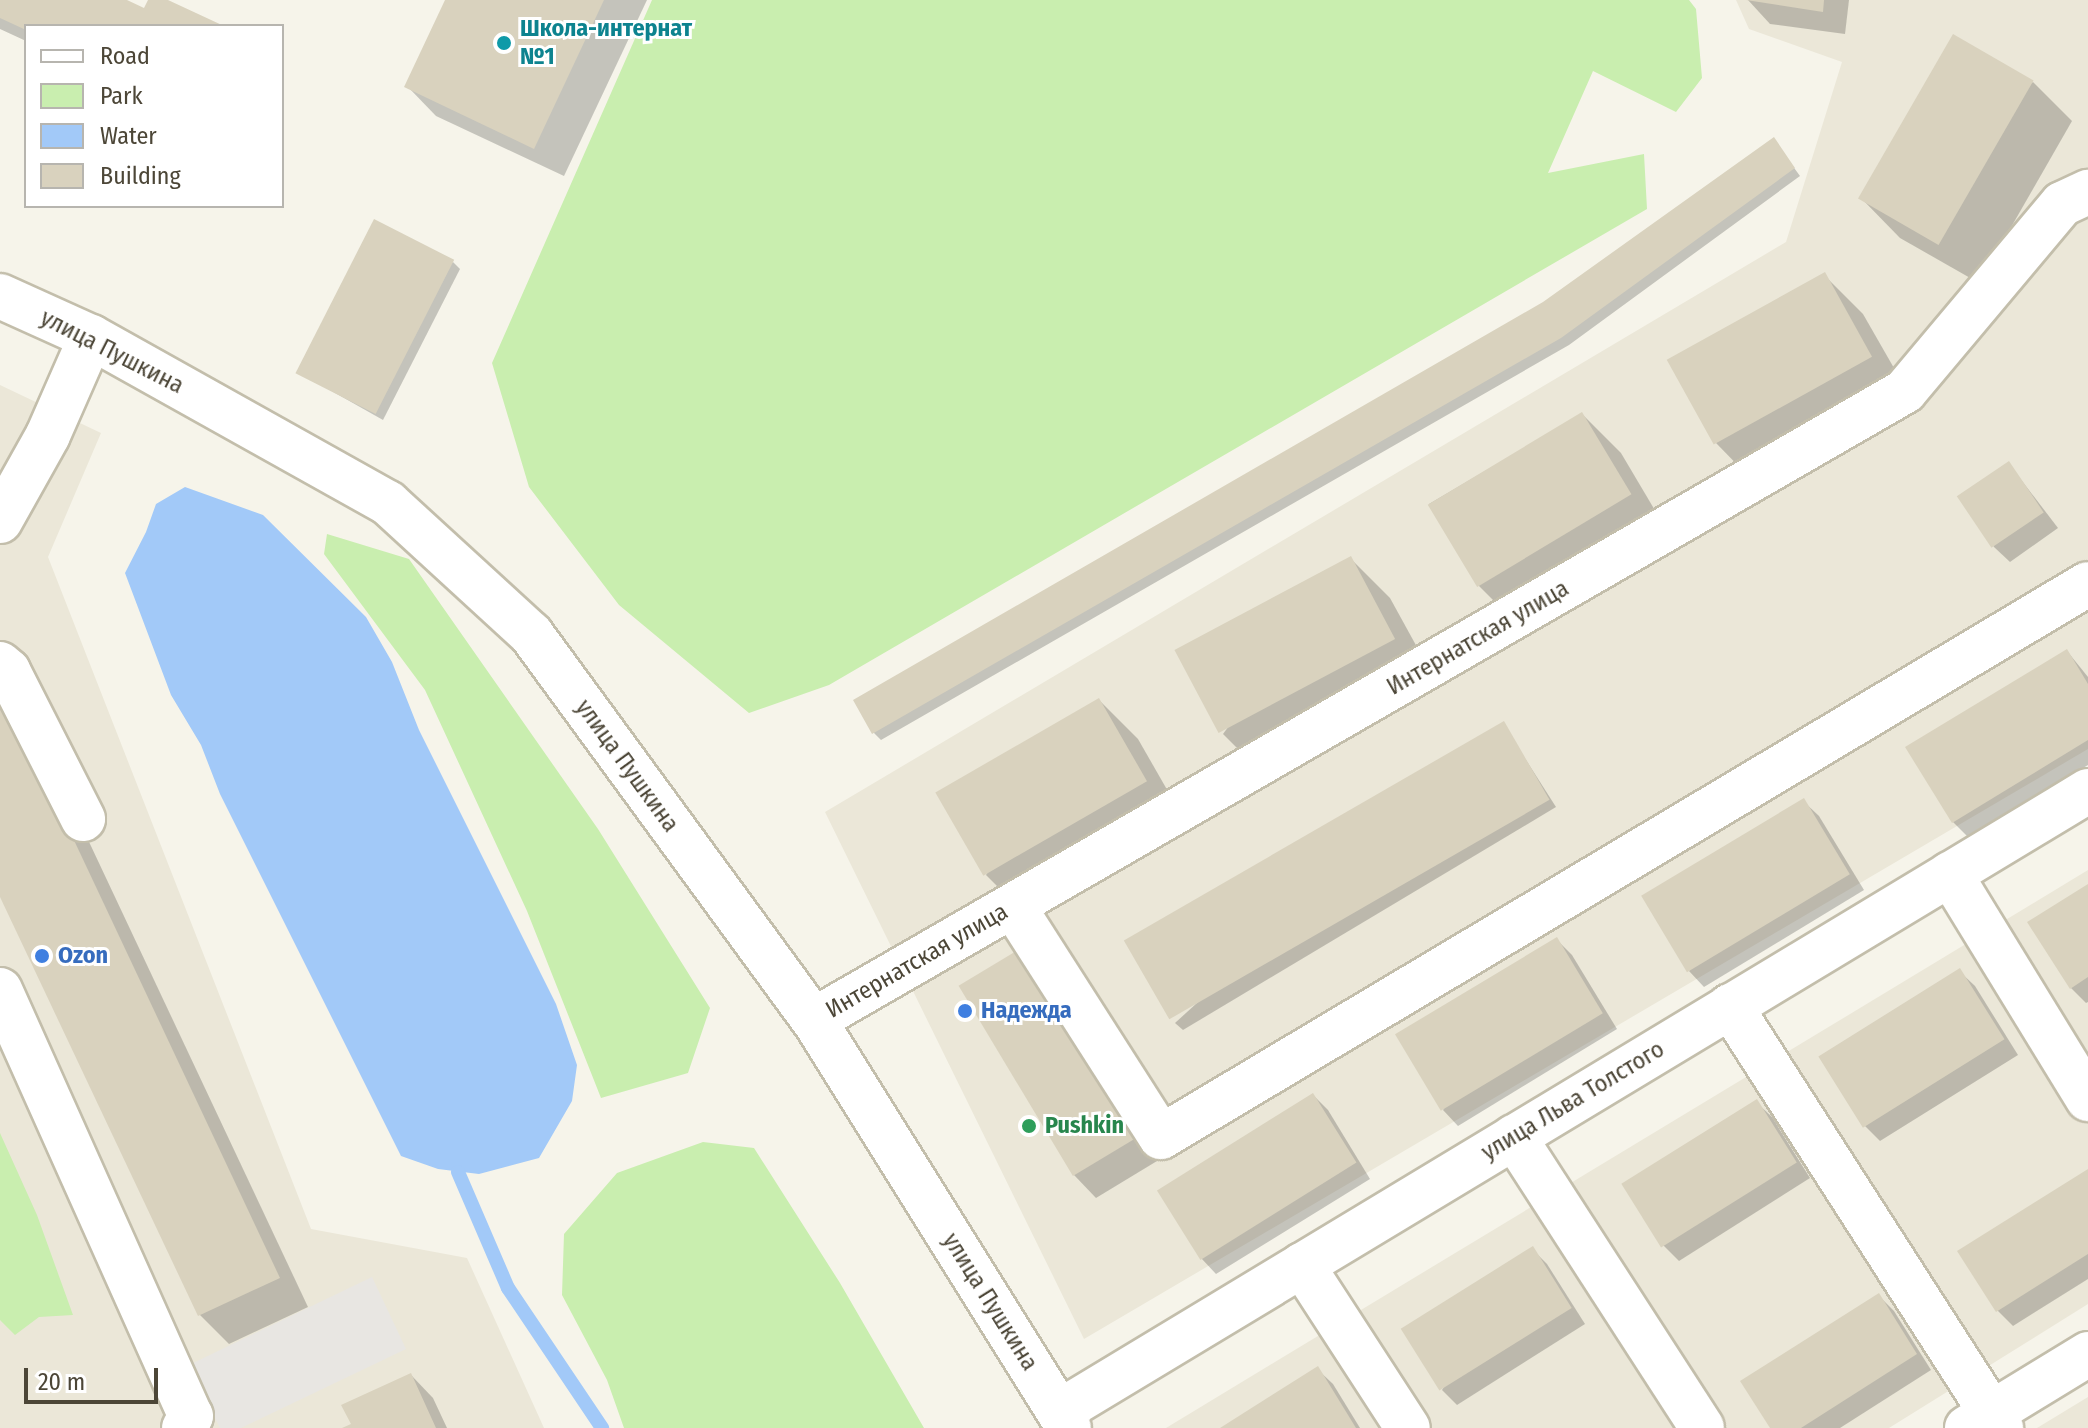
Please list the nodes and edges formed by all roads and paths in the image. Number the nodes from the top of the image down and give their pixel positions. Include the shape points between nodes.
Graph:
1 (2088, 192) edge
2 (0, 296) edge
3 (91, 337) junction
4 (0, 521) edge
5 (2088, 584) edge
6 (0, 664) edge
7 (2088, 791) edge
8 (83, 819) dead end
9 (1950, 874) junction
10 (1013, 906) junction
11 (0, 990) edge
12 (1730, 1006) junction
13 (814, 1020) junction
14 (2088, 1099) edge
15 (1514, 1137) junction
16 (1302, 1265) junction
17 (2088, 1354) edge
18 (1064, 1420) edge
19 (1987, 1423) edge
20 (184, 1428) edge
21 (1408, 1428) edge
22 (1702, 1428) edge

1 - 10 street, Интернатская улица via 2062,204 1905,391
2 - 3 street, улица Пушкина
3 - 4 street via 48,435
3 - 13 street, улица Пушкина via 388,503 531,634
5 - 10 street via 1161,1137
6 - 8 street
7 - 9 street, улица Льва Толстого
9 - 12 street, улица Льва Толстого
9 - 14 street
10 - 13 street, Интернатская улица
11 - 20 street via 191,1416
12 - 15 street, улица Льва Толстого
12 - 19 street
13 - 18 street, улица Пушкина
15 - 16 street, улица Льва Толстого
15 - 22 street
16 - 18 street, улица Льва Толстого
16 - 21 street
17 - 19 street

